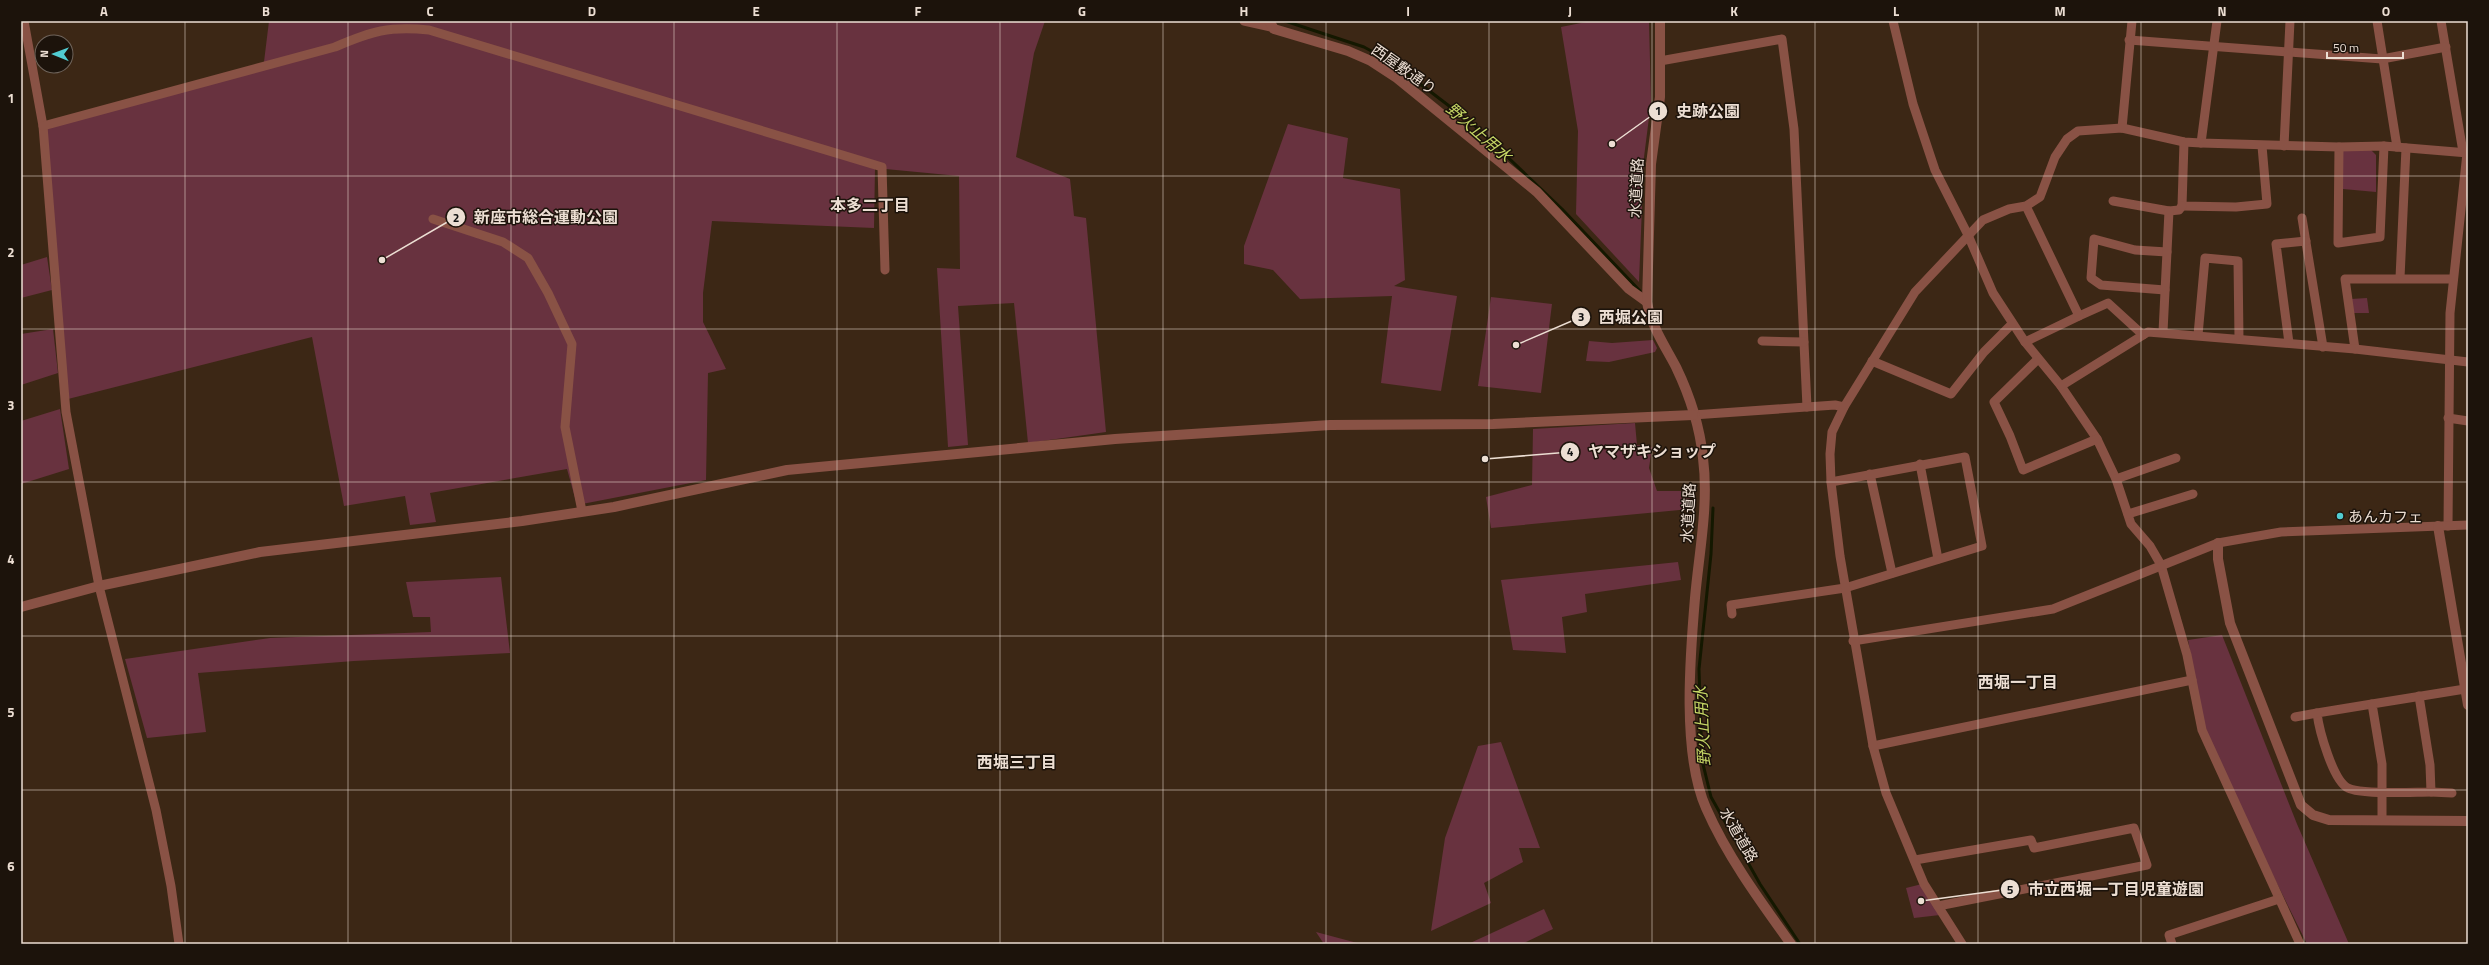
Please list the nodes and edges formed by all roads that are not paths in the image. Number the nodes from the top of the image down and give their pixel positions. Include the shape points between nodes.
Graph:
1 (24, 21) edge
2 (1244, 21) edge
3 (1660, 21) edge
4 (1893, 21) edge
5 (2132, 21) edge
6 (2217, 21) edge
7 (2290, 21) edge
8 (2376, 21) edge
9 (2441, 21) edge
10 (1270, 24) edge
11 (2130, 40) junction
12 (2215, 46) junction
13 (2446, 46) junction
14 (2288, 52) junction
15 (2382, 59) junction
16 (1660, 61) junction
17 (44, 126) junction
18 (2122, 128) junction
19 (2184, 142) junction
20 (2201, 143) junction
21 (2262, 146) junction
22 (2284, 146) junction
23 (2384, 146) junction
24 (2340, 147) junction
25 (2402, 147) junction
26 (2466, 153) edge
27 (2113, 201) dead end
28 (2026, 206) junction
29 (2182, 206) junction
30 (2169, 211) junction
31 (2302, 218) dead end
32 (433, 219) dead end
33 (1968, 235) junction
34 (2306, 241) junction
35 (2167, 252) junction
36 (885, 270) dead end
37 (2400, 278) junction
38 (2453, 279) junction
39 (2165, 290) junction
40 (1647, 302) junction
41 (2080, 316) junction
42 (2012, 324) junction
43 (2163, 332) junction
44 (2143, 335) junction
45 (2198, 335) junction
46 (2239, 339) junction
47 (1762, 341) dead end
48 (1804, 342) junction
49 (2025, 342) junction
50 (2289, 343) junction
51 (2323, 347) junction
52 (2355, 349) junction
53 (2038, 359) junction
54 (2448, 360) junction
55 (1872, 361) junction
56 (2468, 362) edge
57 (2061, 386) junction
58 (1808, 407) junction
59 (1844, 407) junction
60 (1693, 414) junction
61 (2448, 418) junction
62 (2468, 421) edge
63 (2097, 439) junction
64 (2176, 458) dead end
65 (1920, 464) junction
66 (1870, 474) junction
67 (2116, 479) junction
68 (1831, 482) junction
69 (2193, 494) dead end
70 (582, 511) junction
71 (2128, 514) junction
72 (2468, 525) edge
73 (2443, 526) junction
74 (2218, 543) junction
75 (1938, 559) junction
76 (2161, 565) junction
77 (1892, 573) junction
78 (99, 586) junction
79 (1845, 588) junction
80 (21, 607) edge
81 (1732, 614) dead end
82 (1853, 641) junction
83 (2192, 680) junction
84 (2465, 689) junction
85 (2420, 696) junction
86 (2372, 704) junction
87 (2468, 705) edge
88 (2317, 713) junction
89 (2296, 717) dead end
90 (1873, 746) junction
91 (2382, 791) junction
92 (2432, 792) junction
93 (2452, 793) dead end
94 (2382, 820) junction
95 (2468, 821) edge
96 (1915, 860) junction
97 (2279, 899) junction
98 (1938, 906) junction
99 (179, 944) edge
100 (1791, 944) edge
101 (1962, 944) edge
102 (2172, 944) edge
103 (2300, 944) edge

1 - 17 street
2 - 10 street
3 - 16 street, 水道道路
4 - 33 street via 1913,104 1935,170
5 - 11 street
6 - 12 street
7 - 14 street
8 - 15 street
9 - 13 street
10 - 40 street, 西屋敷通り via 1348,51 1371,61 1397,78 1537,192 1629,289
11 - 12 street
11 - 18 street
12 - 14 street
12 - 20 street
13 - 15 street
13 - 26 street
14 - 15 street
14 - 22 street
15 - 25 street
16 - 40 street, 水道道路 via 1658,116 1650,183
16 - 48 street via 1782,39 1794,129
17 - 36 street via 335,46 368,33 400,27 429,30 882,167
17 - 78 street via 66,412
18 - 19 street
18 - 28 street via 2083,130 2066,139 2055,157 2040,197
19 - 20 street
19 - 29 street
20 - 21 street
21 - 22 street
21 - 29 street via 2267,204 2236,207
22 - 24 street
23 - 24 street
23 - 24 street via 2380,237 2338,243
23 - 25 street
25 - 26 street
25 - 37 street
26 - 38 street
27 - 30 street
28 - 33 street via 2009,209 1983,220
28 - 41 street
29 - 30 street via 2180,210
30 - 35 street
31 - 34 street
32 - 70 street via 503,242 528,258 548,293 572,344 565,427
33 - 42 street via 1993,293
33 - 55 street via 1915,292
34 - 50 street via 2276,244
34 - 51 street
35 - 39 street
35 - 39 street via 2135,250 2094,239 2091,278 2101,285
37 - 38 street
37 - 52 street via 2345,279
38 - 54 street
39 - 43 street
40 - 60 street, 水道道路 via 1652,321 1677,369
41 - 44 street via 2108,303
41 - 49 street
42 - 49 street
42 - 55 street via 1984,352 1951,394
43 - 44 street via 2148,332
43 - 45 street
44 - 57 street
45 - 46 street
45 - 46 street via 2205,258 2238,261
46 - 50 street
47 - 48 street
48 - 58 street
49 - 53 street
50 - 51 street
51 - 52 street
52 - 54 street
53 - 57 street
53 - 63 street via 1994,402 2023,470
54 - 56 street
54 - 61 street
55 - 59 street
57 - 63 street
58 - 59 street
58 - 60 street
59 - 68 street via 1832,432
60 - 70 street via 1493,424 1330,425 1115,439 781,471 614,507
60 - 100 street, 水道道路 via 1703,458 1704,476 1691,678 1692,740 1698,782 1706,807 1723,839
61 - 62 street
61 - 73 street
63 - 67 street
64 - 67 street
65 - 66 street
65 - 75 street
65 - 75 street via 1965,457 1982,546
66 - 68 street
66 - 77 street
67 - 71 street
68 - 79 street
69 - 71 street
70 - 78 street via 522,521 260,552
71 - 76 street via 2131,524 2150,546
72 - 73 street
73 - 74 street via 2281,532
73 - 84 street
74 - 76 street
74 - 94 street via 2218,559 2230,623 2300,805 2313,815 2329,820
75 - 77 street
76 - 82 street via 2053,609
76 - 83 street
77 - 79 street
78 - 80 street
78 - 99 street via 156,810
79 - 81 street via 1731,605
79 - 82 street
82 - 90 street
83 - 90 street
83 - 97 street via 2202,730
84 - 85 street
84 - 87 street
85 - 86 street
85 - 92 street
86 - 88 street
86 - 91 street via 2382,764
88 - 89 street
88 - 91 street via 2320,731 2340,782 2354,790
90 - 96 street via 1886,793
91 - 92 street
91 - 94 street
92 - 93 street
94 - 95 street
96 - 98 street via 1924,884
96 - 98 street via 2031,840 2034,848 2134,828 2147,865
97 - 102 street via 2169,935
97 - 103 street
98 - 101 street

